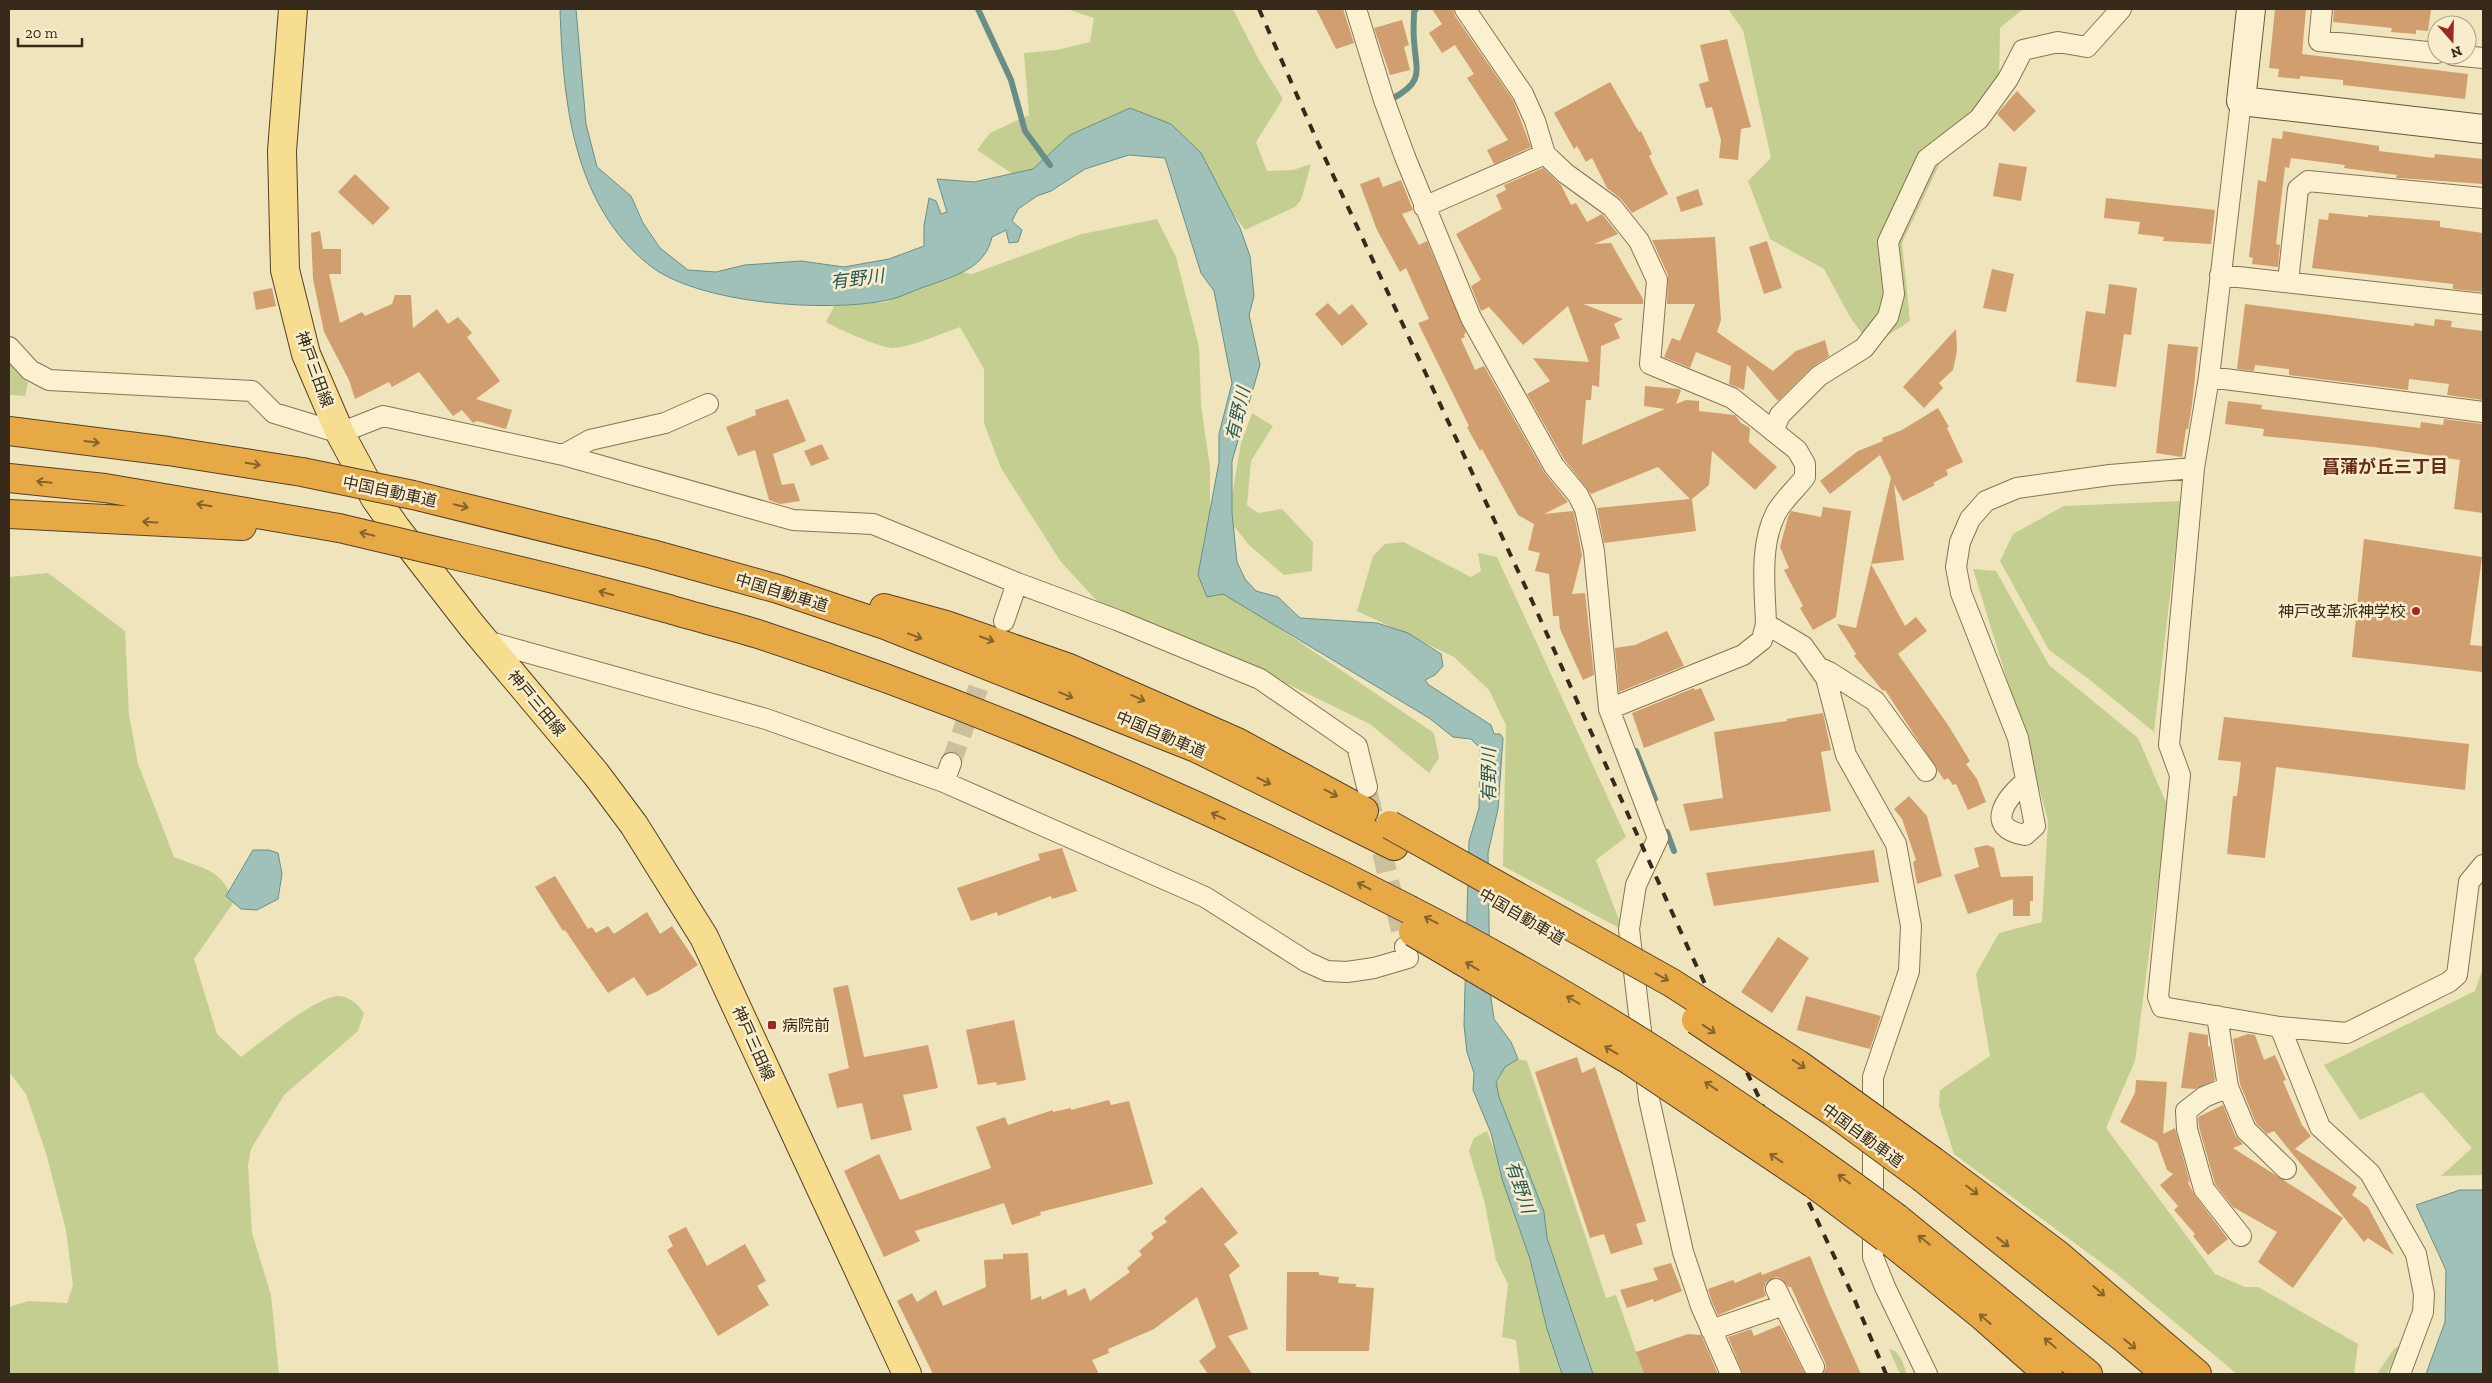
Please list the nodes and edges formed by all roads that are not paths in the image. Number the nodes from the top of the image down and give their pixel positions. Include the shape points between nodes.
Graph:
1 (293, 9) edge
2 (1356, 9) edge
3 (1465, 9) edge
4 (2121, 9) edge
5 (2251, 9) edge
6 (2322, 9) edge
7 (2427, 52) edge
8 (2241, 101) junction
9 (2483, 129) edge
10 (1545, 154) junction
11 (2483, 198) edge
12 (1424, 207) junction
13 (2220, 275) junction
14 (2288, 282) junction
15 (2483, 304) edge
16 (9, 347) edge
17 (2209, 377) junction
18 (708, 404) dead end
19 (2483, 412) edge
20 (1773, 430) junction
21 (9, 431) edge
22 (340, 433) junction
23 (563, 455) junction
24 (2194, 468) junction
25 (9, 478) edge
26 (9, 514) edge
27 (339, 528) junction
28 (1018, 583) junction
29 (1004, 621) dead end
30 (1766, 624) junction
31 (486, 641) junction
32 (1818, 667) junction
33 (1609, 709) junction
34 (950, 763) tunnel mouth
35 (1926, 771) dead end
36 (944, 782) junction
37 (2025, 782) dead end
38 (1367, 786) tunnel mouth
39 (2483, 865) edge
40 (1409, 929) junction
41 (2217, 1016) junction
42 (2280, 1027) junction
43 (2228, 1087) junction
44 (2286, 1169) dead end
45 (1928, 1170) junction
46 (1892, 1228) junction
47 (2241, 1236) dead end
48 (1711, 1330) junction
49 (1814, 1367) dead end
50 (907, 1374) edge
51 (1731, 1374) edge
52 (1927, 1374) edge
53 (2048, 1374) edge
54 (2088, 1374) edge
55 (2166, 1374) edge
56 (2197, 1374) edge
57 (2400, 1374) edge

1 - 22 main road, 神戸三田線 via 282,150 285,270 306,354
2 - 12 street via 1384,100
3 - 10 street via 1523,94 1536,122
4 - 20 street via 2087,47 2058,42 2023,50 2008,79 1979,120 1927,158 1888,242 1894,294 1888,317 1864,348 1819,376 1780,415
5 - 8 street
6 - 7 street via 2319,41
8 - 9 street
8 - 13 street
10 - 12 street
10 - 20 street via 1612,207 1639,241 1657,280 1650,364 1732,398
11 - 14 street via 2308,181 2298,189
12 - 33 street via 1458,290 1484,342 1554,466 1585,508 1594,551
13 - 14 street
13 - 17 street
14 - 15 street
16 - 22 street via 30,370 49,380 252,391 274,413
17 - 19 street
17 - 24 street
18 - 23 street via 665,424 590,440
20 - 30 street via 1797,450 1805,464 1805,477 1776,512 1768,536
21 -> 45 highway, 中国自動車道, bridge via 302,472 413,495 778,589 1005,671 1196,748 1392,836 1685,1013 1833,1112
22 - 23 street via 383,416
22 - 31 main road, 神戸三田線 via 375,498 396,528
23 - 28 street via 793,520 873,524
24 - 37 street via 2017,488 1986,501 1970,519 1960,542 1956,567 1961,593 2018,738
24 - 41 street via 2168,745 2180,776 2158,997 2162,1007
27 -> 25 highway via 105,488
27 -> 26 highway
40 -> 27 highway, bridge via 1318,862 1126,772 863,670 756,633
28 - 29 street
28 - 38 street via 1260,679 1357,746
30 - 32 street via 1803,646
30 - 33 street via 1762,640 1744,655
31 - 36 street via 766,719
31 - 50 main road, 神戸三田線 via 596,774 704,937
32 - 35 street via 1875,700
32 - 52 street via 1826,678 1846,755 1896,844 1910,926 1909,972 1873,1077 1873,1257
33 - 48 street via 1658,838 1636,886 1629,929 1649,1099 1683,1252
34 - 36 street
36 - 40 street via 1205,897 1307,962 1327,971 1365,970 1408,958
39 - 42 street via 2469,882 2457,975 2449,982 2347,1032
46 -> 40 highway, bridge via 1810,1154 1696,1075 1491,952
41 - 42 street
41 - 43 street
42 - 57 street via 2320,1127 2370,1172 2416,1254 2424,1294 2423,1312
43 - 44 street via 2246,1130
43 - 47 street via 2204,1097 2186,1111 2187,1129 2204,1189
45 -> 55 highway, 中国自動車道
45 -> 56 highway via 2057,1254
53 -> 46 highway via 1980,1314
54 -> 46 highway
48 - 49 street via 1780,1297
48 - 51 street

